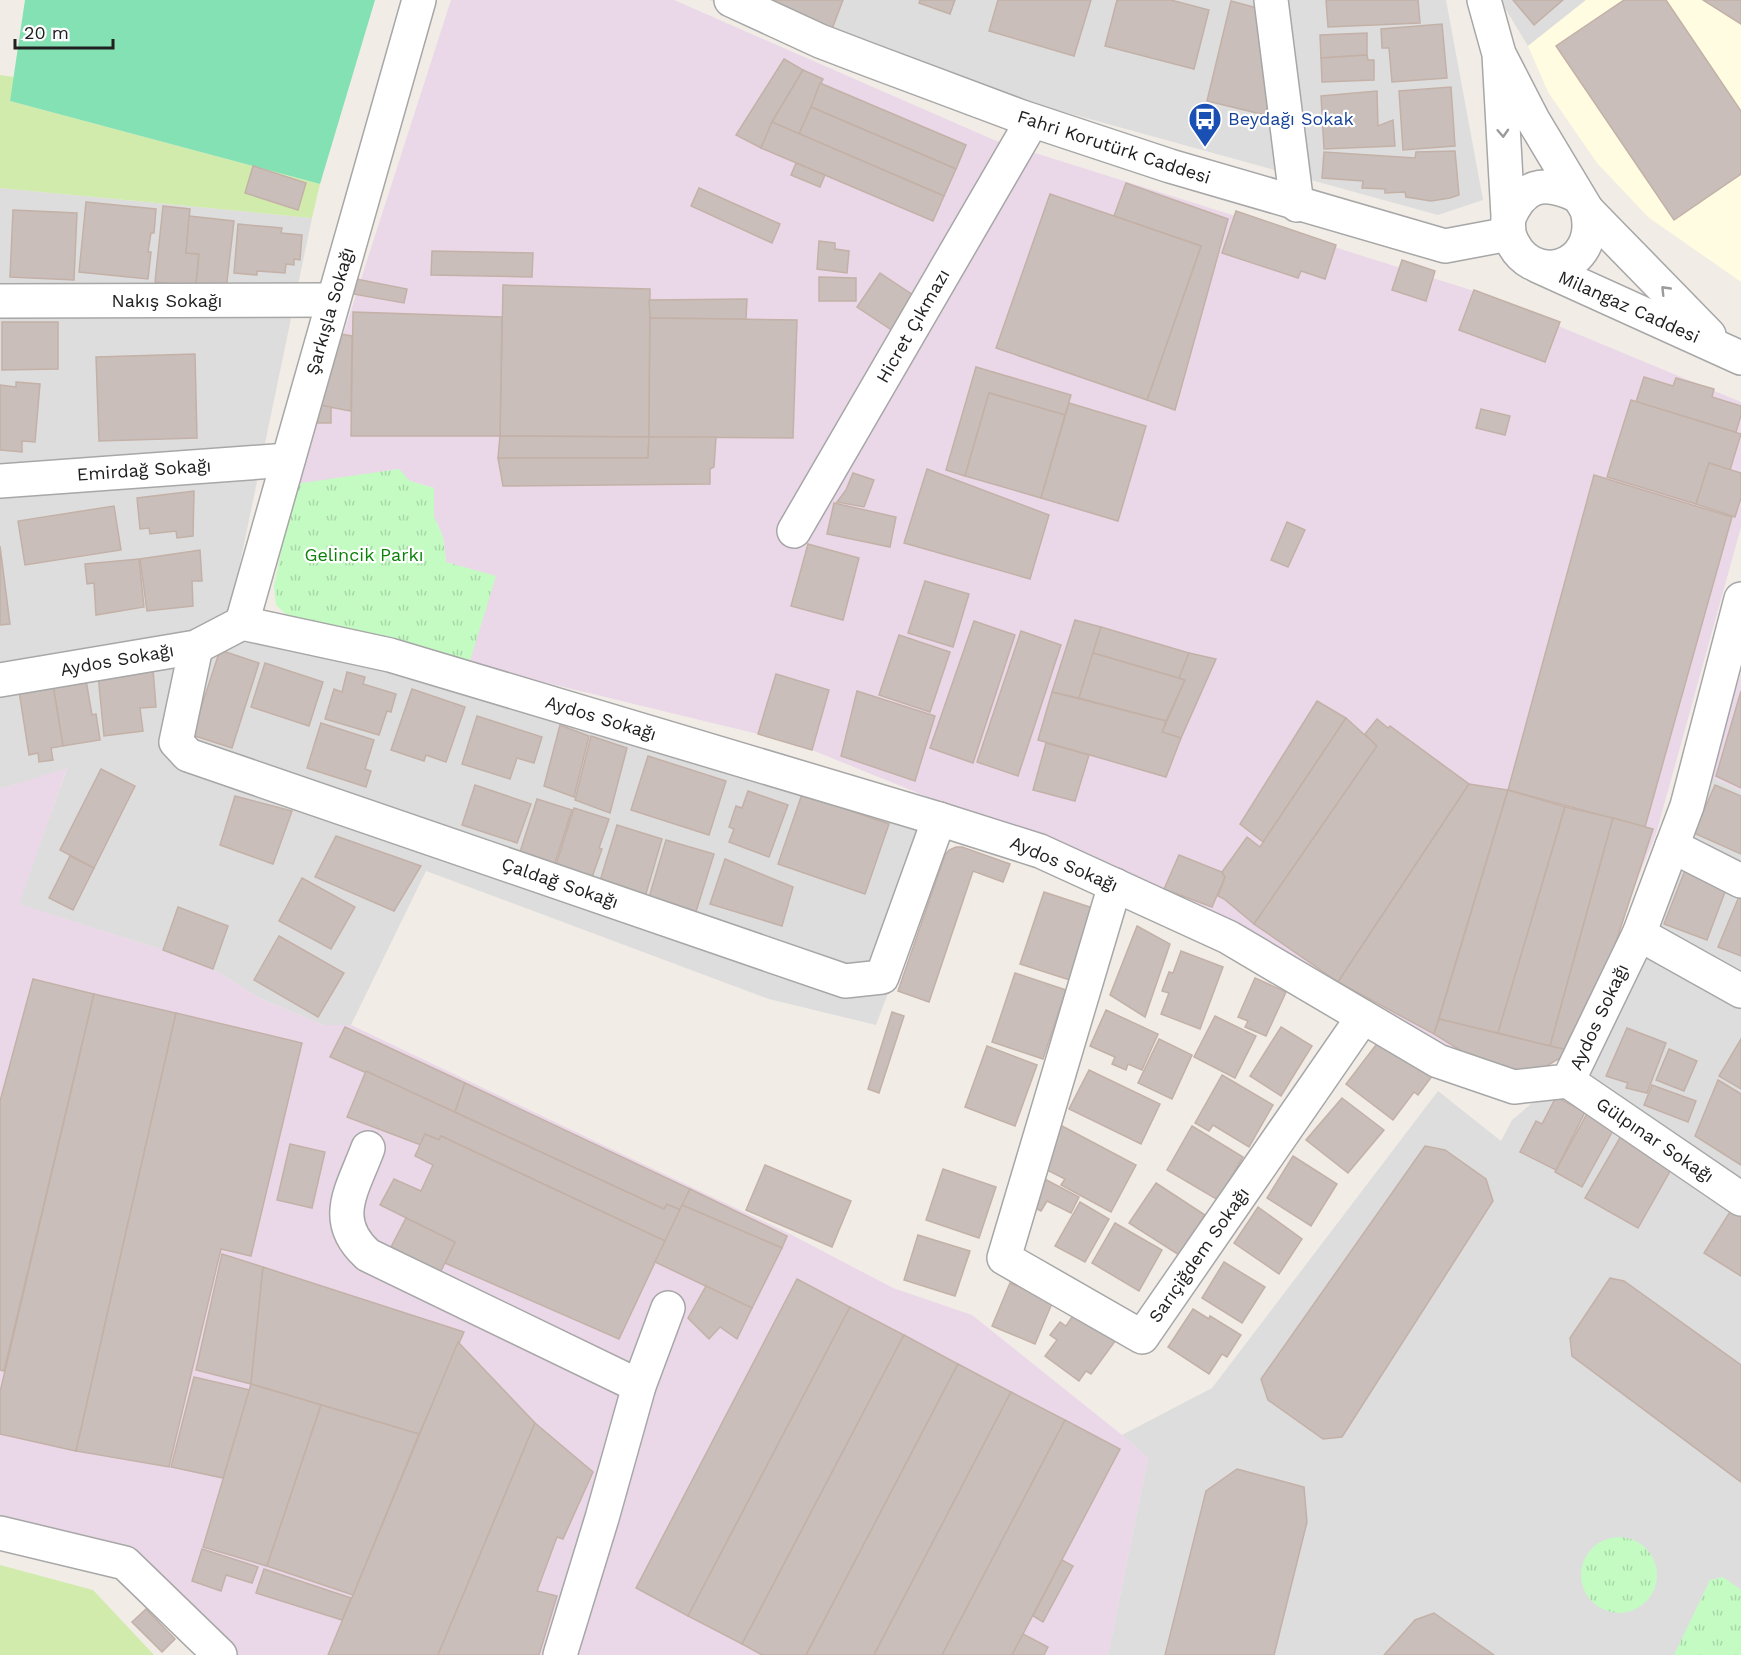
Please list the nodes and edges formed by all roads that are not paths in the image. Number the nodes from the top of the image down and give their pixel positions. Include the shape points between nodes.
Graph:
1 (419, 0) edge
2 (731, 0) edge
3 (1271, 0) edge
4 (1485, 0) edge
5 (1499, 54) junction
6 (1032, 121) junction
7 (1582, 203) junction
8 (1297, 205) junction
9 (1509, 227) junction
10 (1538, 266) junction
11 (333, 300) junction
12 (0, 301) edge
13 (1731, 352) edge
14 (288, 460) junction
15 (0, 481) edge
16 (794, 531) dead end
17 (1741, 600) edge
18 (242, 623) junction
19 (196, 647) junction
20 (0, 680) edge
21 (939, 819) junction
22 (1672, 846) junction
23 (1741, 881) edge
24 (1115, 885) junction
25 (1639, 934) junction
26 (1741, 992) edge
27 (1363, 1017) junction
28 (1568, 1082) junction
29 (368, 1148) dead end
30 (1741, 1199) edge
31 (668, 1308) dead end
32 (639, 1386) junction
33 (0, 1533) edge
34 (220, 1655) edge
35 (560, 1655) edge

1 - 11 street, Şarkışla Sokağı
2 - 6 street, Fahri Korutürk Caddesi via 820,40
3 - 8 street
4 - 5 street, Milangaz Caddesi
5 - 7 street, Milangaz Caddesi
5 -> 9 street, Milangaz Caddesi
6 - 8 street, Fahri Korutürk Caddesi
6 - 16 street, Hicret Çıkmazı
7 - 9 street, Milangaz Caddesi via 1557,187 1531,190 1513,208
7 - 10 street, Milangaz Caddesi via 1591,224 1584,249 1564,266
13 -> 7 street, Milangaz Caddesi
8 - 9 street, Fahri Korutürk Caddesi via 1445,246
9 - 10 street, Milangaz Caddesi via 1512,244 1519,254
10 - 13 street, Milangaz Caddesi
11 - 12 street, Nakış Sokağı
11 - 14 street, Şarkışla Sokağı
14 - 15 street, Emirdağ Sokağı
14 - 18 street, Şarkışla Sokağı
17 - 22 street, Aydos Sokağı via 1687,806
18 - 19 street, Aydos Sokağı
18 - 21 street, Aydos Sokağı via 390,656
19 - 20 street, Aydos Sokağı
19 - 21 street, Çaldağ Sokağı via 176,742 188,754 845,981 882,977
21 - 24 street, Aydos Sokağı via 1040,851
22 - 23 street
22 - 25 street, Aydos Sokağı
24 - 27 street, Aydos Sokağı via 1228,937
24 - 27 street, Sarıçiğdem Sokağı via 1004,1258 1142,1337
25 - 26 street
25 - 28 street, Aydos Sokağı
27 - 28 street, Aydos Sokağı via 1438,1061 1514,1087
28 - 30 street, Gülpınar Sokağı
29 - 32 street via 346,1209 350,1232 368,1255
31 - 32 street
32 - 35 street
33 - 34 street via 124,1563

